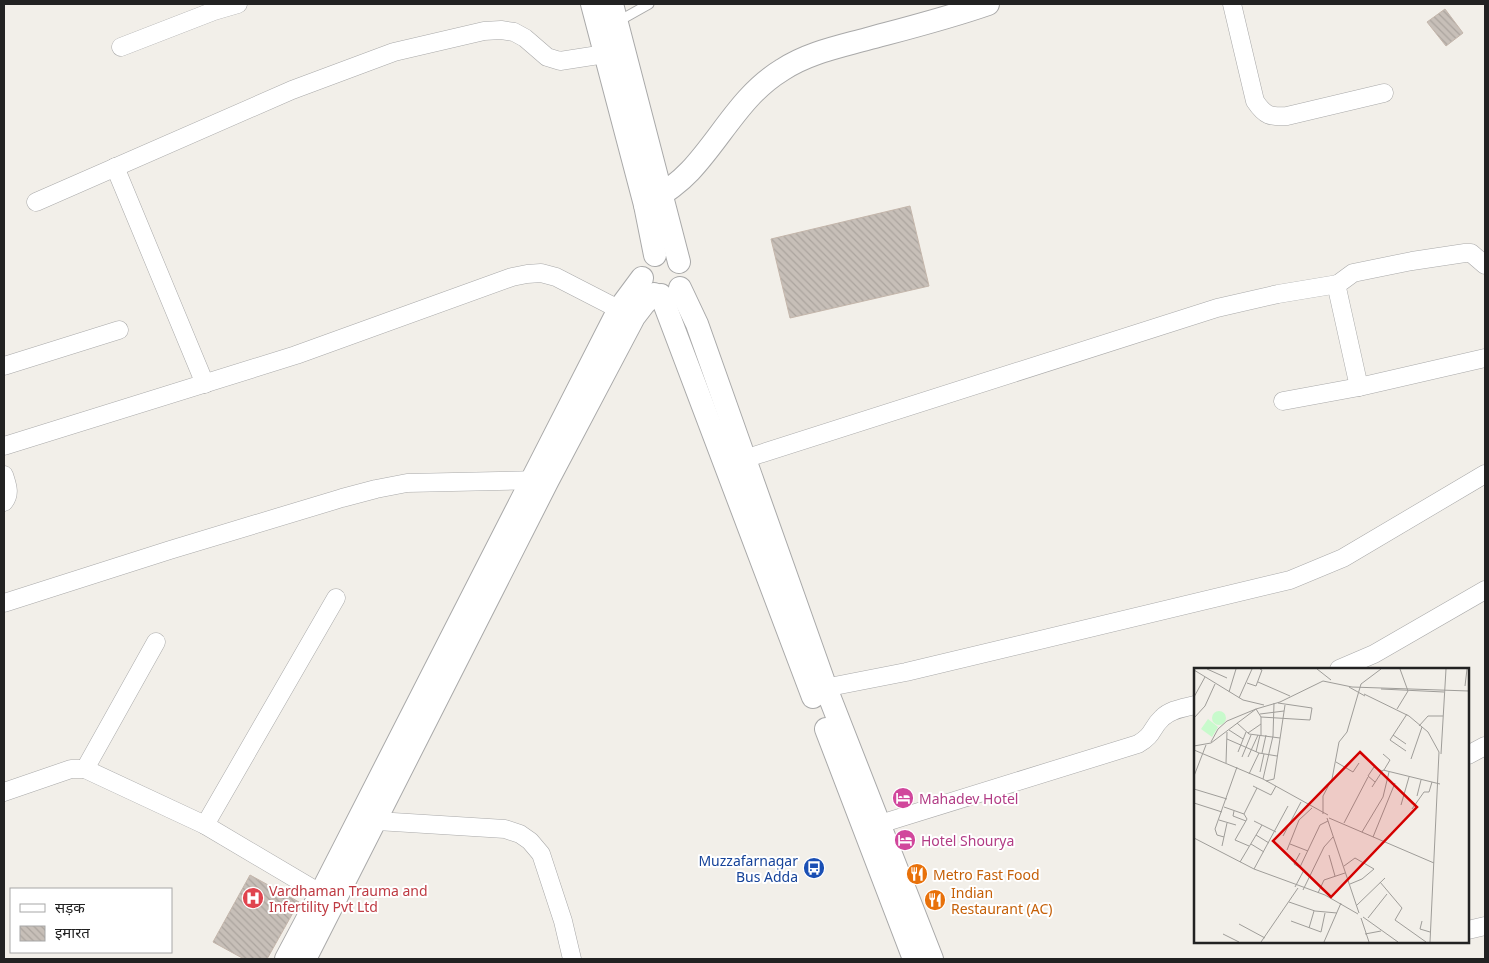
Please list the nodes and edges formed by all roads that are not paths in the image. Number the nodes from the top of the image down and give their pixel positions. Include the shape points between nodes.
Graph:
1 (238, 4) edge
2 (592, 4) edge
3 (649, 4) edge
4 (988, 4) edge
5 (1232, 4) edge
6 (615, 13) edge
7 (122, 47) dead end
8 (605, 54) junction
9 (1384, 94) dead end
10 (115, 167) junction
11 (654, 200) junction
12 (36, 202) dead end
13 (655, 255) junction
14 (679, 262) junction
15 (1485, 265) edge
16 (1338, 284) junction
17 (659, 289) junction
18 (626, 313) junction
19 (119, 330) dead end
20 (1485, 358) edge
21 (4, 366) edge
22 (205, 384) junction
23 (1359, 387) junction
24 (1283, 402) dead end
25 (4, 446) edge
26 (744, 458) junction
27 (1485, 474) edge
28 (4, 475) edge
29 (539, 480) junction
30 (4, 502) edge
31 (1485, 590) edge
32 (336, 598) dead end
33 (4, 603) edge
34 (156, 642) dead end
35 (1341, 668) edge
36 (819, 690) junction
37 (1194, 705) edge
38 (1485, 746) edge
39 (1469, 754) edge
40 (85, 769) junction
41 (4, 792) edge
42 (376, 821) junction
43 (205, 825) junction
44 (872, 827) junction
45 (328, 898) junction
46 (1485, 926) edge
47 (1469, 930) edge
48 (286, 959) edge
49 (305, 959) edge
50 (572, 959) edge
51 (914, 959) edge
52 (932, 959) edge

1 - 7 street
2 - 8 street
3 - 6 lane
4 - 11 street via 808,55 781,70 740,105 691,170
5 - 9 street via 1255,102 1263,112 1287,116
6 - 11 street
8 - 10 street via 560,61 547,57 514,32 484,31 394,52 292,90
8 - 11 street
10 - 12 street
10 - 22 street
11 - 13 street
11 - 14 street
13 - 14 street via 668,254
13 - 17 street via 644,264
14 - 17 street via 684,275
15 - 16 street via 1465,253 1353,274
16 - 23 street via 1336,288
16 - 26 street via 1217,308
17 - 18 street via 644,304
17 - 26 street via 696,324
17 - 36 street
18 - 22 street via 556,277 542,273 527,274
18 - 29 street
19 - 21 street
20 - 23 street
22 - 25 street
23 - 24 street
26 - 36 street
27 - 36 street via 1343,558 1290,580
28 - 30 street via 8,497
29 - 33 street via 407,483 376,489
29 - 42 street
29 - 45 street
31 - 35 street via 1374,654
32 - 43 street
34 - 40 street
36 - 44 street
37 - 44 street via 1167,714 1151,735 1138,744
38 - 39 street
40 - 41 street via 71,769
40 - 43 street
42 - 45 street
42 - 50 street via 504,829 530,840 541,854
43 - 45 street
44 - 51 street
44 - 52 street
45 - 48 street
45 - 49 street
46 - 47 street

